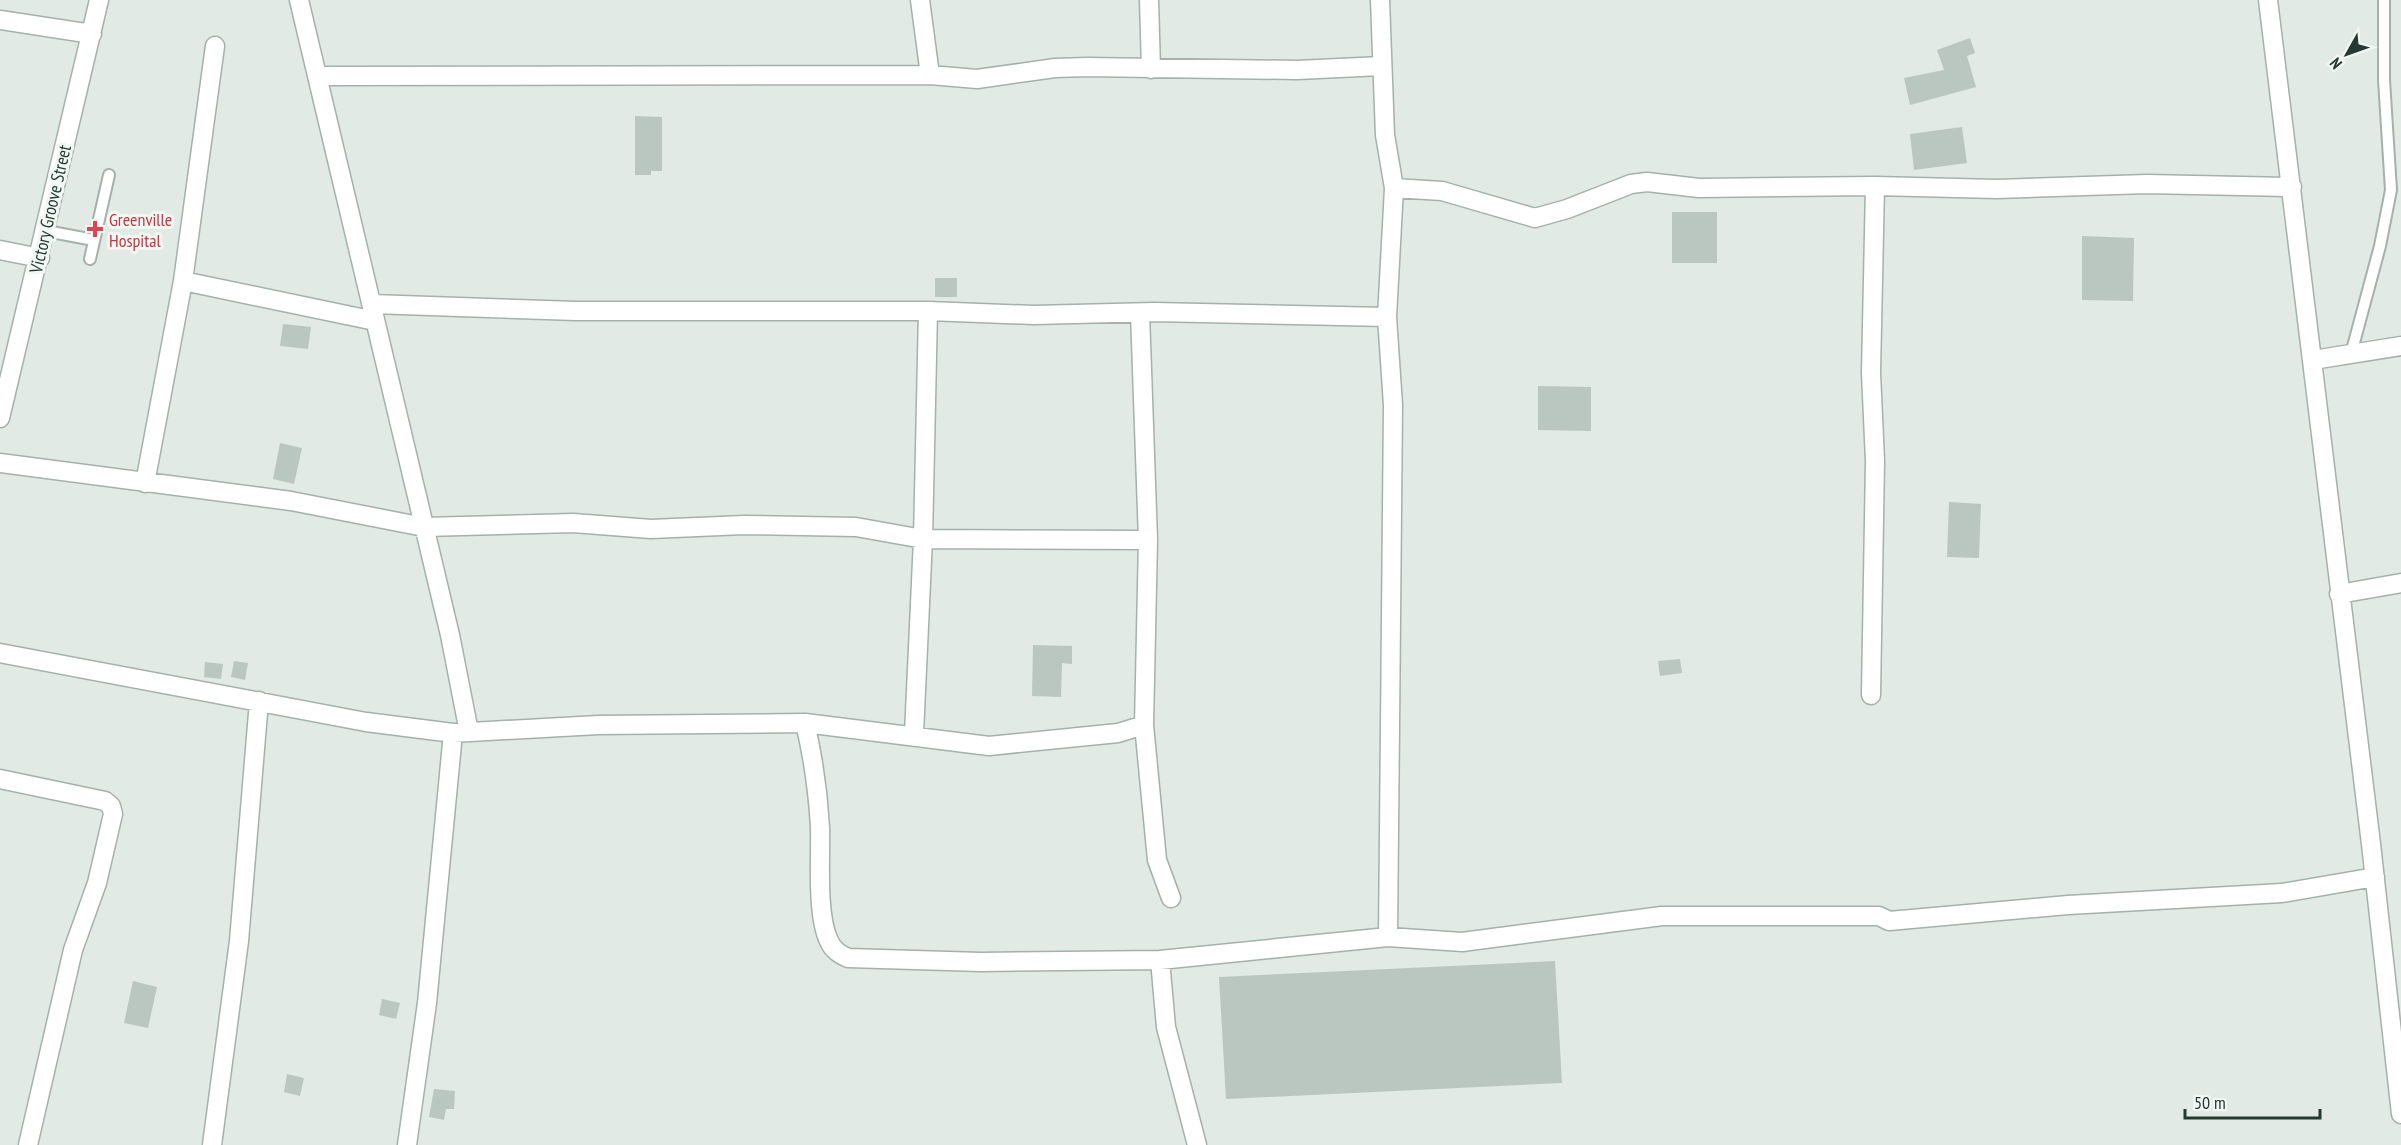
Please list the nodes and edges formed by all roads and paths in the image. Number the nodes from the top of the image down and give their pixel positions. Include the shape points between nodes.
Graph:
1 (99, 0) edge
2 (299, 0) edge
3 (920, 0) edge
4 (1149, 0) edge
5 (1380, 0) edge
6 (2268, 0) edge
7 (2384, 0) edge
8 (0, 20) edge
9 (92, 34) junction
10 (214, 46) dead end
11 (1382, 66) junction
12 (1151, 69) junction
13 (930, 75) junction
14 (319, 76) junction
15 (109, 175) dead end
16 (1875, 186) junction
17 (2292, 187) junction
18 (1394, 188) junction
19 (46, 231) junction
20 (94, 240) junction
21 (0, 250) edge
22 (40, 258) junction
23 (90, 259) dead end
24 (183, 281) junction
25 (928, 311) junction
26 (374, 313) junction
27 (1140, 313) junction
28 (1387, 317) junction
29 (2401, 346) edge
30 (2350, 354) junction
31 (2313, 360) junction
32 (0, 418) edge
33 (0, 463) edge
34 (145, 483) junction
35 (424, 527) junction
36 (923, 539) junction
37 (1148, 540) junction
38 (2401, 583) edge
39 (2339, 594) junction
40 (0, 653) edge
41 (1871, 695) dead end
42 (259, 701) junction
43 (805, 723) junction
44 (1144, 725) junction
45 (461, 732) junction
46 (914, 734) junction
47 (0, 779) edge
48 (2375, 877) junction
49 (1171, 898) dead end
50 (1388, 937) junction
51 (1160, 960) junction
52 (2401, 1114) edge
53 (28, 1145) edge
54 (212, 1145) edge
55 (407, 1145) edge
56 (1197, 1145) edge

1 - 9 street, Victory Groove Street
2 - 14 street
3 - 13 street
4 - 12 street
5 - 11 street
6 - 17 street
7 - 30 lane via 2391,190
8 - 9 street
9 - 19 street, Victory Groove Street
10 - 24 street
11 - 12 street
11 - 18 street via 1385,135
12 - 13 street via 1055,68 977,79
13 - 14 street
14 - 26 street
15 - 20 lane
16 - 17 street
16 - 18 street via 1699,188 1647,182 1535,218 1442,191
16 - 41 street
17 - 31 street
18 - 28 street
19 - 20 lane
19 - 22 street, Victory Groove Street
20 - 23 lane
21 - 22 street
22 - 32 street, Victory Groove Street
24 - 26 street
24 - 34 street
25 - 26 street
25 - 27 street
25 - 36 street
26 - 35 street
27 - 28 street
27 - 37 street
28 - 50 street via 1393,405
29 - 30 street
30 - 31 street
31 - 39 street
33 - 34 street
34 - 35 street via 291,501
35 - 36 street via 856,526
35 - 45 street via 450,635
36 - 37 street
36 - 46 street
37 - 44 street
38 - 39 street
39 - 48 street
40 - 42 street
42 - 45 street via 366,722
42 - 54 street via 239,941
43 - 45 street via 598,725
43 - 46 street
43 - 51 street via 814,761 820,825 821,901 828,939 836,952 848,958 981,962
44 - 46 street via 1118,734 989,746
44 - 49 street via 1157,860
45 - 55 street
47 - 53 street via 105,801 113,814 97,883 73,950
48 - 50 street via 2282,893 2068,905 1889,921 1879,916 1662,916 1462,942
48 - 52 street
50 - 51 street
51 - 56 street via 1166,1027

